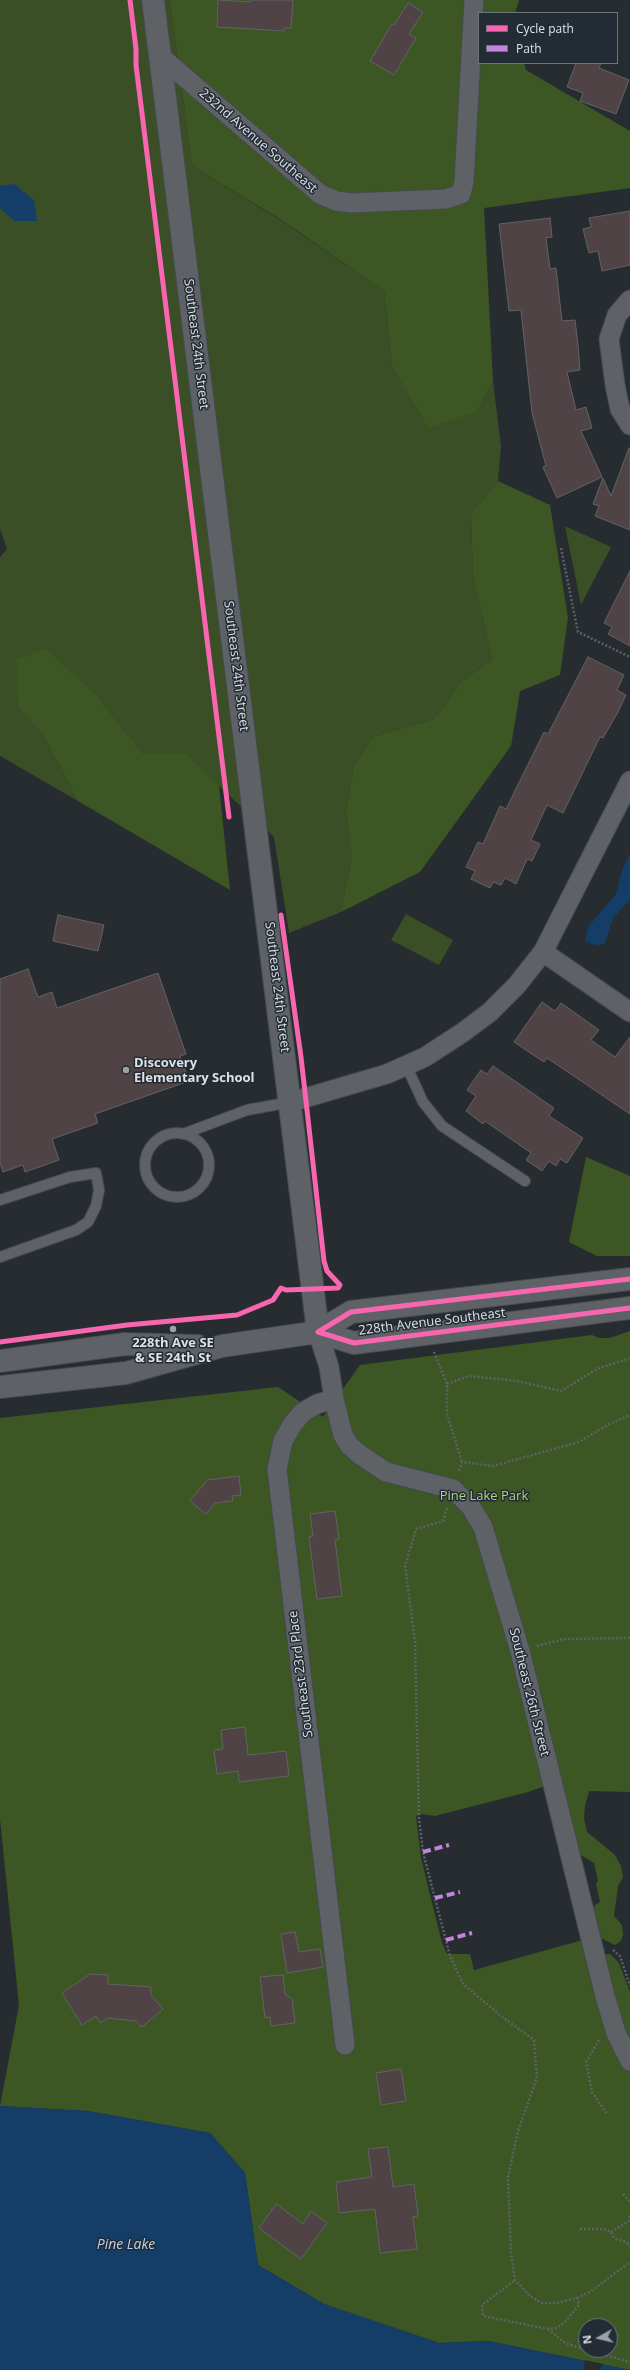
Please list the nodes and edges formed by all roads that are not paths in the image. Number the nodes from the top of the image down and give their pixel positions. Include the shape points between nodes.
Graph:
1 (153, 0) edge
2 (474, 0) edge
3 (160, 56) junction
4 (630, 300) edge
5 (630, 426) edge
6 (630, 781) edge
7 (543, 952) junction
8 (630, 1012) edge
9 (406, 1065) junction
10 (291, 1102) junction
11 (183, 1134) junction
12 (525, 1181) dead end
13 (0, 1200) edge
14 (0, 1257) edge
15 (630, 1279) edge
16 (630, 1308) edge
17 (318, 1332) junction
18 (222, 1346) junction
19 (0, 1361) edge
20 (0, 1387) edge
21 (334, 1399) junction
22 (345, 2045) dead end
23 (630, 2061) edge

1 - 3 street, Southeast 24th Street
2 - 3 street, 232nd Avenue Southeast via 464,182 461,194 439,200 351,203 336,201 320,194
3 - 10 street, Southeast 24th Street
4 - 5 street via 617,315 609,339 620,409
6 - 7 street
7 - 8 street
7 - 9 street via 490,1012 462,1033
9 - 10 street via 350,1086
9 - 12 lane via 423,1102 442,1126
10 - 11 lane via 247,1110
10 - 17 street, Southeast 24th Street
11 - 11 lane via 163,1136 154,1142 145,1161 149,1181 164,1195 186,1196 195,1192 208,1174 209,1164 201,1144
13 - 14 lane via 70,1177 96,1173 99,1190 96,1206 88,1222 76,1230
15 - 17 street, 228th Avenue Southeast via 351,1312
16 - 17 street, 228th Avenue Southeast via 354,1343
17 - 18 street, 228th Avenue Southeast
17 - 21 street via 329,1367
18 - 19 street, 228th Avenue Southeast via 125,1344
18 - 20 street, 228th Avenue Southeast via 126,1373
21 - 22 street, Southeast 23rd Place via 303,1412 292,1425 283,1440 277,1469
21 - 23 street, Southeast 26th Street via 343,1435 359,1454 386,1472 453,1489 471,1507 483,1527 520,1651 605,1996 616,2033

